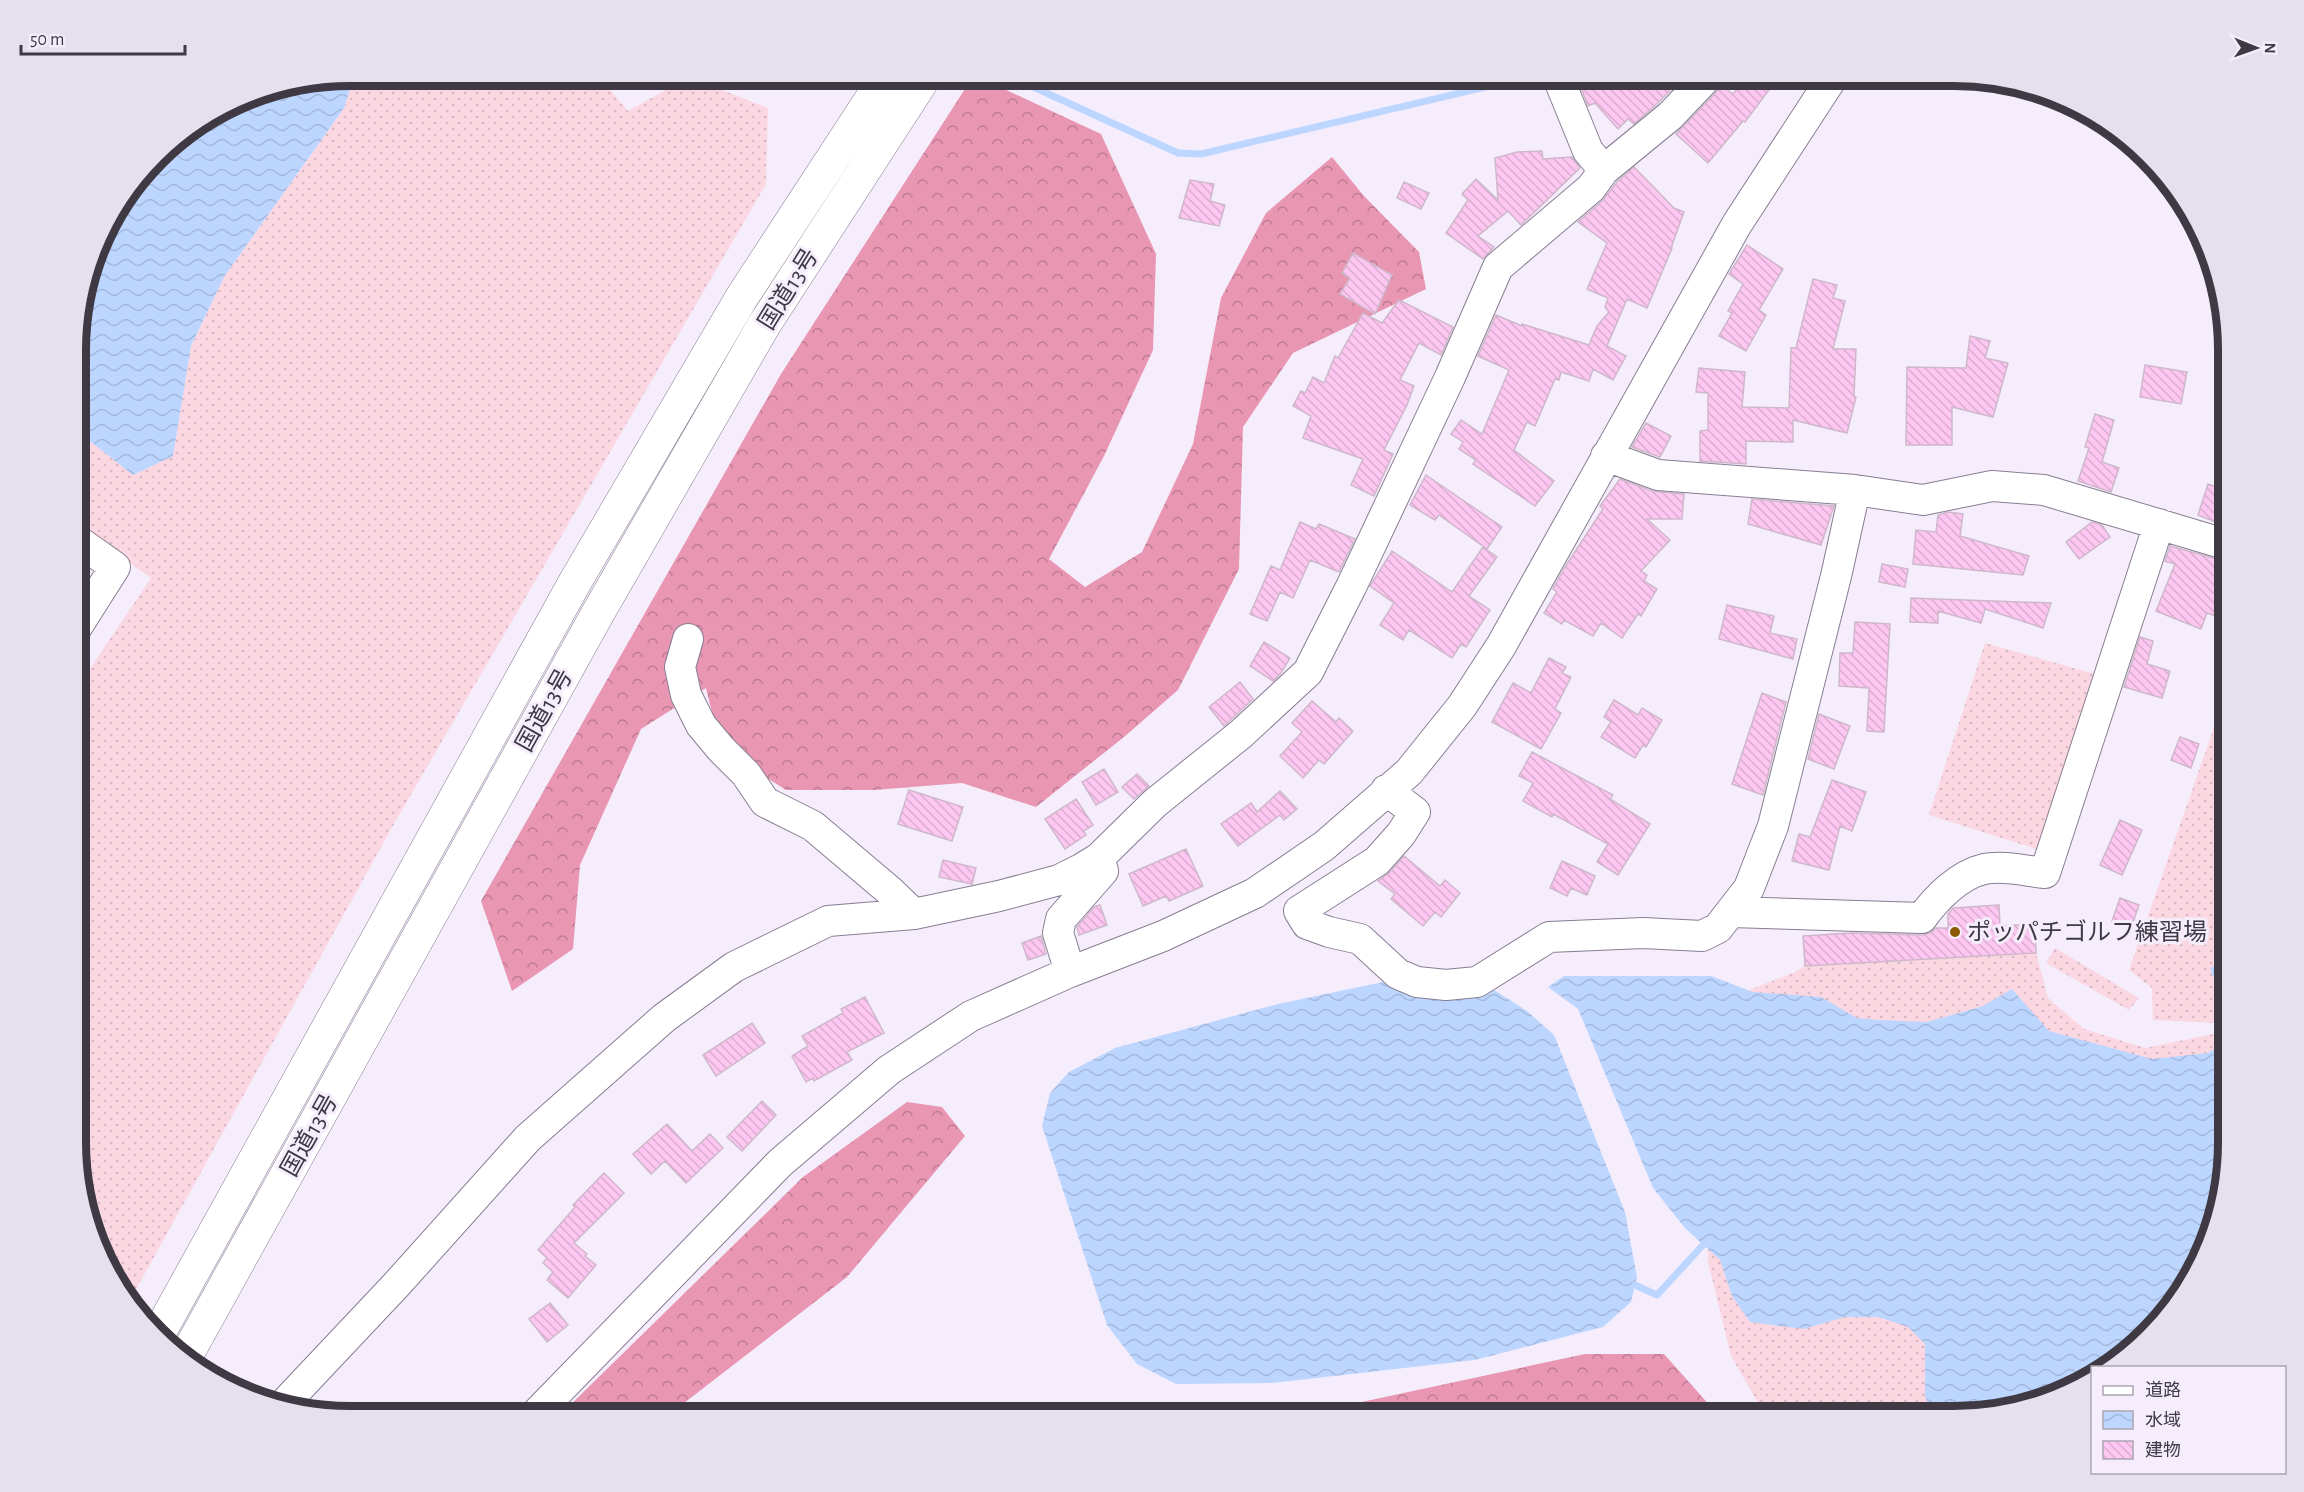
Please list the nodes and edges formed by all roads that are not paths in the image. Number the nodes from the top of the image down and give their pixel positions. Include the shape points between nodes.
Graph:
1 (880, 86) edge
2 (919, 86) edge
3 (1561, 86) edge
4 (1699, 86) edge
5 (1827, 86) edge
6 (1604, 170) junction
7 (1606, 456) junction
8 (1855, 490) junction
9 (2159, 524) junction
10 (2218, 542) edge
11 (86, 546) edge
12 (86, 613) edge
13 (688, 639) dead end
14 (1386, 790) junction
15 (1099, 858) junction
16 (1731, 912) junction
17 (914, 915) junction
18 (1070, 972) junction
19 (162, 1328) edge
20 (189, 1352) edge
21 (289, 1399) edge
22 (544, 1406) edge

1 - 19 highway, 国道13号 via 742,297 581,571
2 - 20 highway, 国道13号 via 764,325 598,614
3 - 6 street via 1588,151
4 - 6 street via 1670,116
5 - 7 street via 1737,224
6 - 15 street via 1591,188 1498,267 1446,387 1308,672 1241,734 1155,803
7 - 8 street via 1658,475
7 - 14 street via 1501,645 1462,706 1409,772
8 - 9 street via 1923,500 1992,486 2044,490
8 - 16 street via 1773,826 1749,888
9 - 10 street
9 - 16 street via 2045,873 1984,869 1959,880 1932,903 1922,918
11 - 12 street via 115,567
13 - 17 street via 680,668 686,695 701,725 746,774 765,802 813,826
14 - 16 street via 1415,812 1401,834 1377,861 1299,911 1307,924 1360,939 1398,974 1417,982 1477,982 1549,937 1643,933 1702,936 1718,928
14 - 18 street via 1324,846 1256,893 1163,936
15 - 17 street via 1059,880
15 - 18 street via 1103,871 1061,919 1058,933
17 - 21 street via 828,921 734,967 664,1018 528,1138
18 - 22 street via 971,1016 889,1070 780,1163

